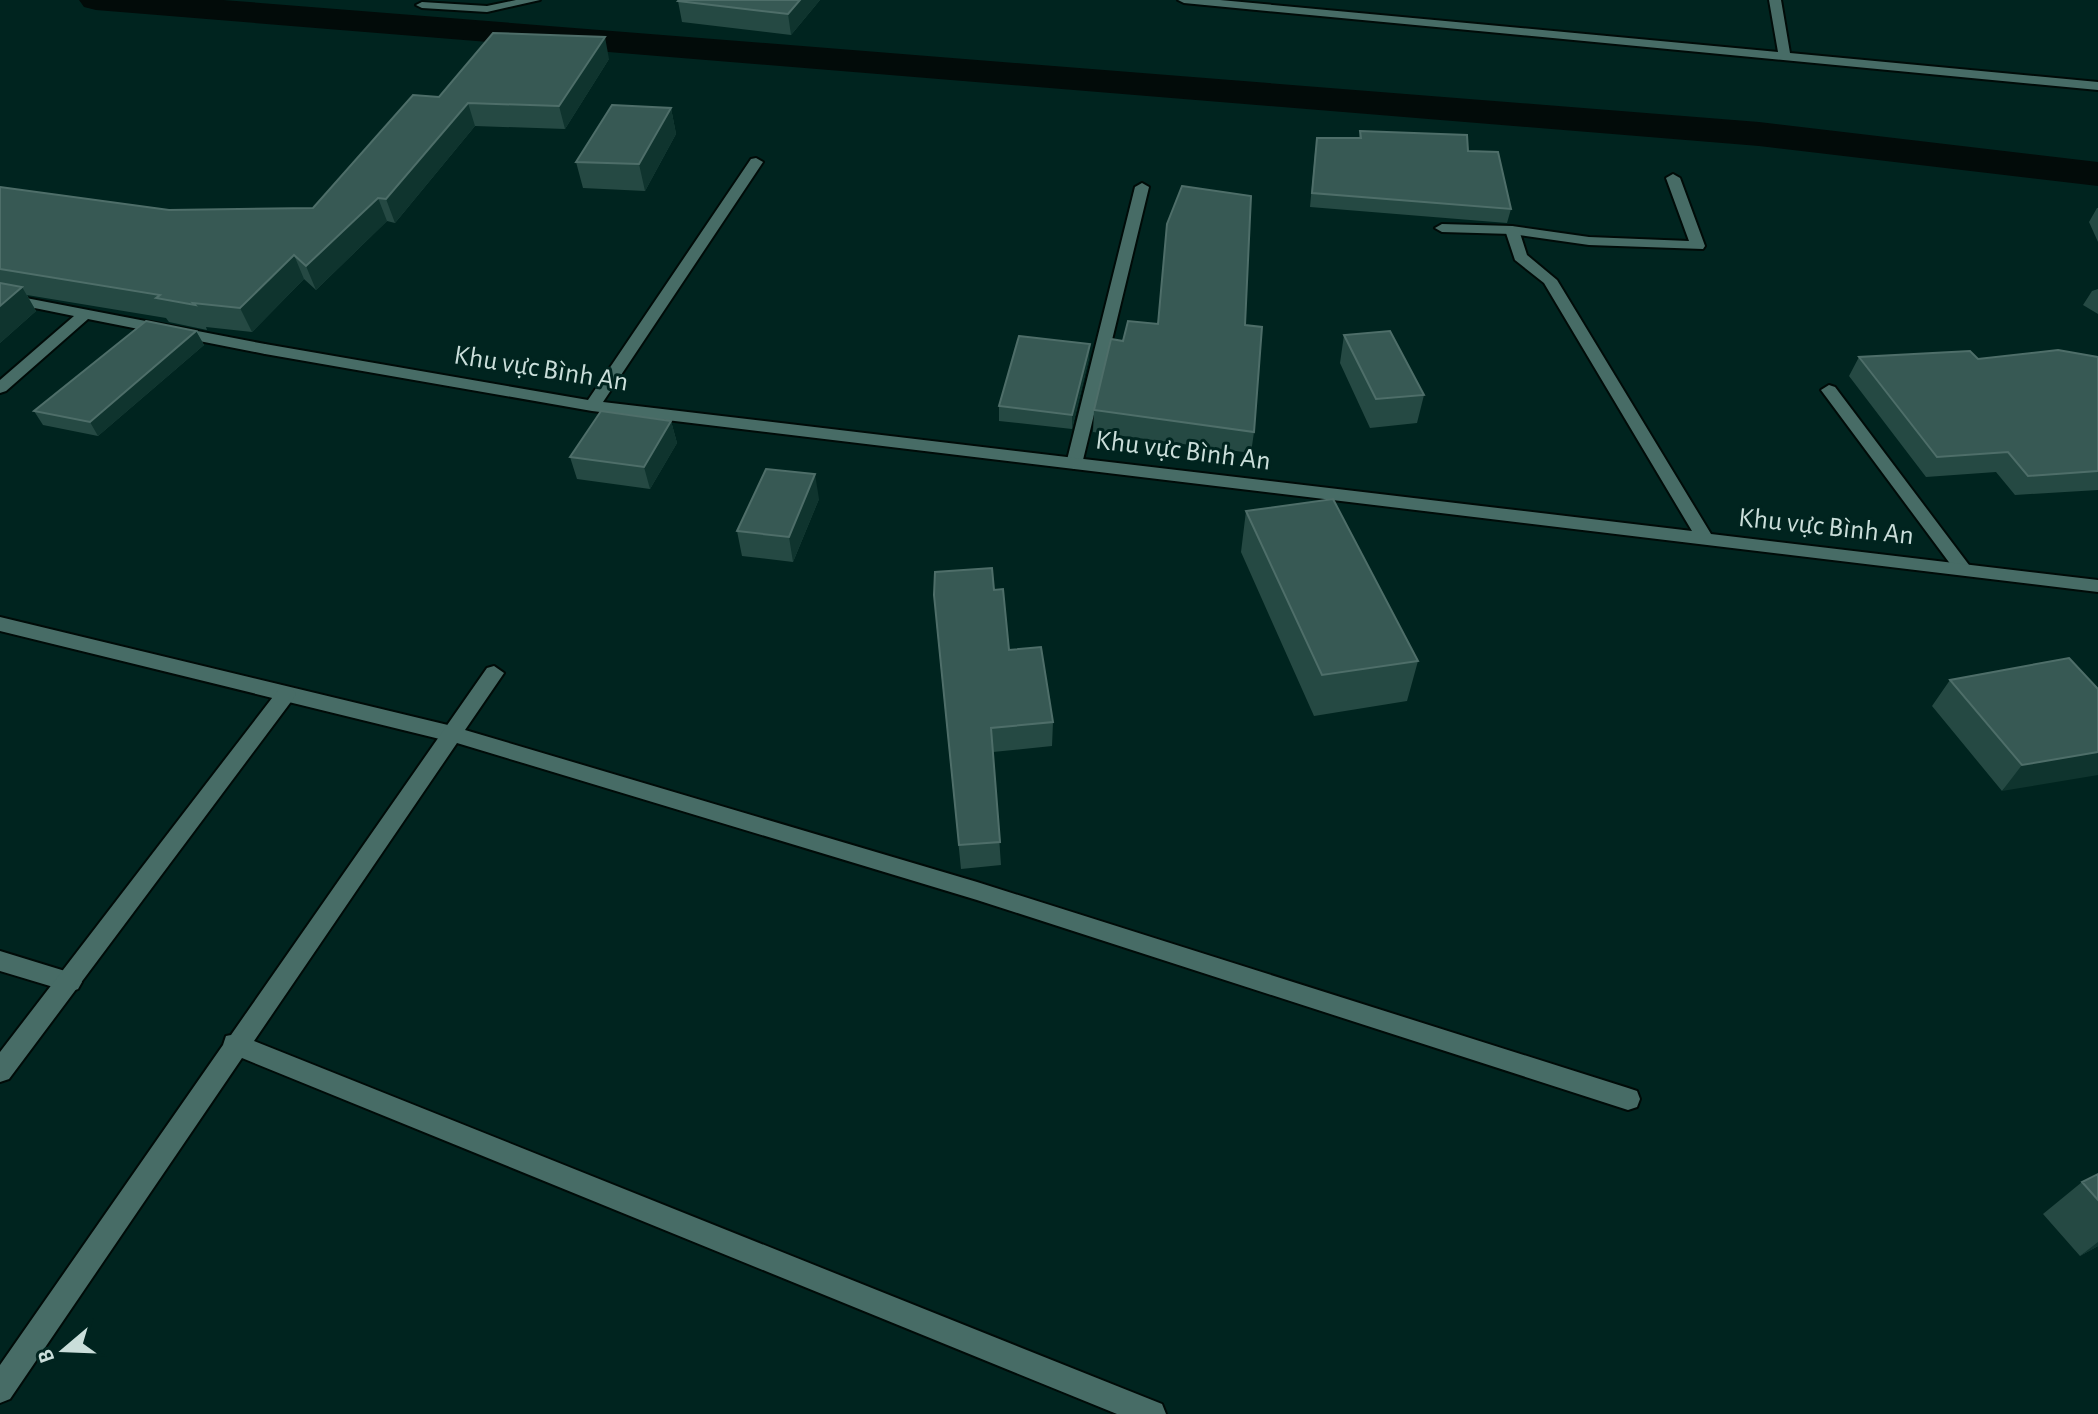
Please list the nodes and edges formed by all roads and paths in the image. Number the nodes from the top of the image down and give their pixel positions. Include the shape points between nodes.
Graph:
1 (534, 0) edge
2 (1184, 0) edge
3 (1775, 0) edge
4 (422, 5) dead end
5 (1785, 57) junction
6 (2098, 86) edge
7 (756, 162) dead end
8 (1673, 178) dead end
9 (1142, 187) dead end
10 (1442, 228) dead end
11 (1512, 230) junction
12 (0, 297) edge
13 (85, 314) junction
14 (0, 388) edge
15 (1829, 390) dead end
16 (592, 406) junction
17 (1074, 464) junction
18 (1705, 539) junction
19 (1963, 569) junction
20 (2098, 586) edge
21 (0, 624) edge
22 (494, 673) dead end
23 (286, 694) junction
24 (452, 734) junction
25 (0, 961) edge
26 (70, 982) junction
27 (235, 1044) junction
28 (0, 1071) edge
29 (1628, 1099) dead end
30 (0, 1389) edge
31 (1152, 1414) edge

1 - 4 street via 487,9
2 - 5 street
3 - 5 street
5 - 6 street
7 - 16 street
8 - 11 street via 1698,246 1589,241
9 - 17 street
10 - 11 street
11 - 18 street via 1520,257 1550,280
12 - 13 street, Khu vực Bình An
13 - 14 street
13 - 16 street, Khu vực Bình An
15 - 19 street
16 - 17 street, Khu vực Bình An
17 - 18 street, Khu vực Bình An
18 - 19 street, Khu vực Bình An
19 - 20 street, Khu vực Bình An
21 - 23 street
22 - 24 street
23 - 24 street
23 - 26 street
24 - 27 street
24 - 29 street via 977,891
25 - 26 street
26 - 28 street
27 - 30 street
27 - 31 street

